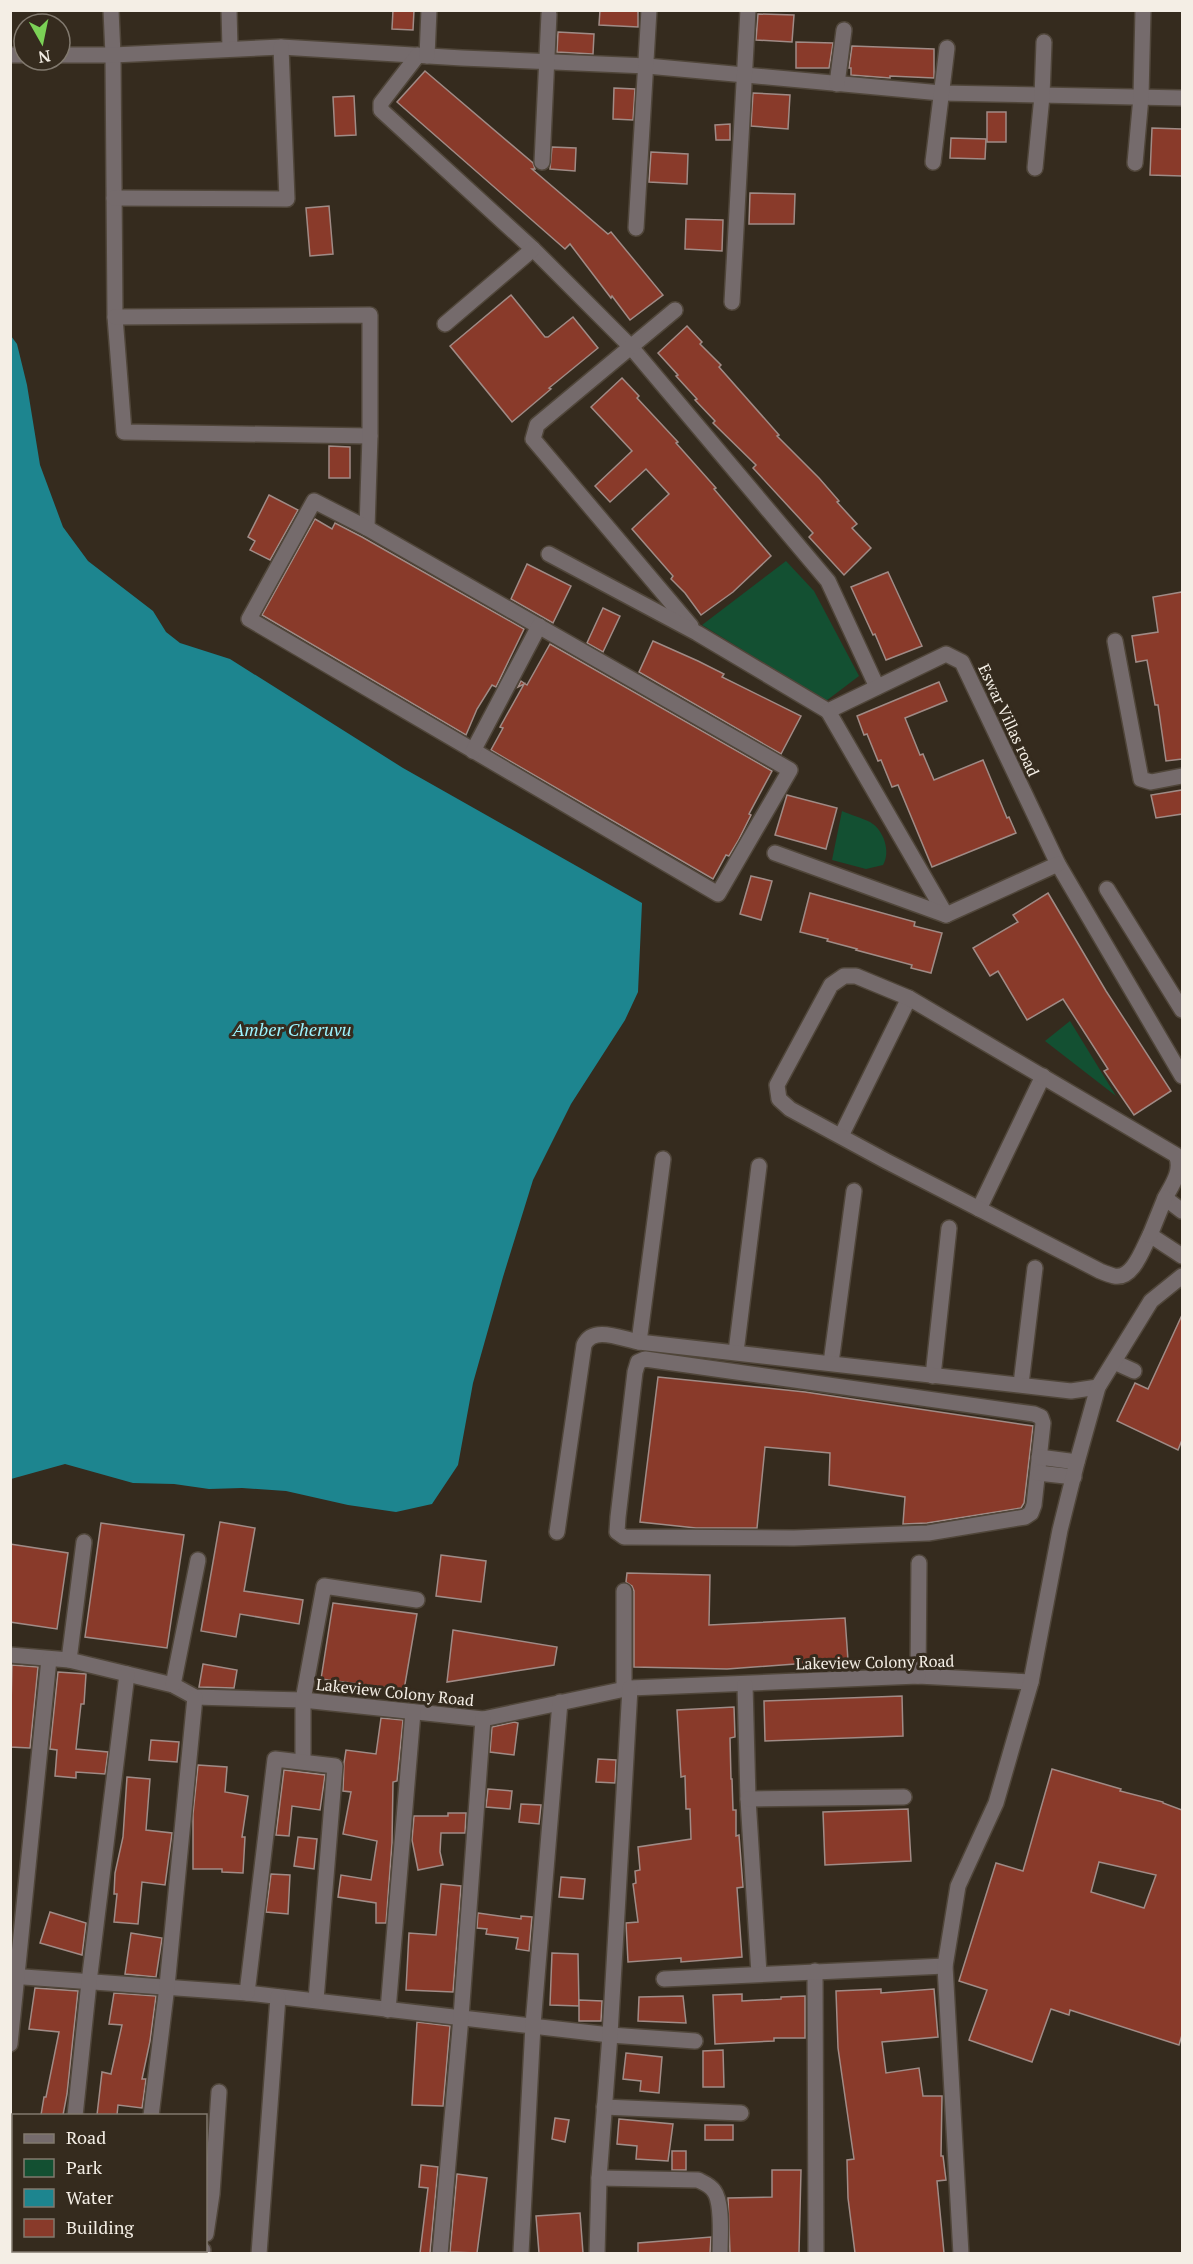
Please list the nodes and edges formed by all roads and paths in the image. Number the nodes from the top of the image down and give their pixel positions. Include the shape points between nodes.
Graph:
1 (111, 10) edge
2 (229, 10) edge
3 (429, 10) edge
4 (650, 10) edge
5 (748, 10) edge
6 (1143, 10) edge
7 (549, 14) dead end
8 (844, 30) dead end
9 (1044, 42) dead end
10 (281, 47) junction
11 (230, 48) junction
12 (947, 48) dead end
13 (72, 55) edge
14 (114, 55) junction
15 (423, 55) junction
16 (549, 62) junction
17 (646, 66) junction
18 (745, 75) junction
19 (837, 84) junction
20 (941, 93) junction
21 (1042, 96) junction
22 (1141, 97) junction
23 (1182, 98) edge
24 (543, 162) dead end
25 (933, 162) dead end
26 (1135, 163) dead end
27 (1035, 168) dead end
28 (114, 198) junction
29 (636, 228) dead end
30 (533, 249) junction
31 (732, 302) dead end
32 (675, 310) dead end
33 (115, 317) junction
34 (445, 324) dead end
35 (631, 347) junction
36 (370, 436) junction
37 (367, 528) junction
38 (549, 554) dead end
39 (539, 626) junction
40 (697, 633) junction
41 (1115, 641) dead end
42 (877, 687) junction
43 (828, 711) junction
44 (473, 751) junction
45 (1182, 776) edge
46 (775, 853) dead end
47 (1058, 864) junction
48 (1107, 889) dead end
49 (946, 915) junction
50 (909, 998) junction
51 (1182, 1010) edge
52 (1043, 1076) junction
53 (1182, 1076) edge
54 (841, 1136) junction
55 (663, 1159) dead end
56 (759, 1166) dead end
57 (854, 1191) dead end
58 (1165, 1198) junction
59 (979, 1209) junction
60 (1182, 1210) edge
61 (949, 1228) dead end
62 (1150, 1235) junction
63 (1182, 1256) edge
64 (1035, 1268) dead end
65 (1182, 1276) edge
66 (639, 1342) junction
67 (736, 1352) junction
68 (1114, 1362) junction
69 (831, 1364) junction
70 (1134, 1371) dead end
71 (933, 1376) junction
72 (1021, 1384) junction
73 (1098, 1387) junction
74 (1039, 1457) junction
75 (1077, 1462) junction
76 (1038, 1473) junction
77 (1074, 1477) junction
78 (558, 1532) dead end
79 (84, 1542) dead end
80 (198, 1560) dead end
81 (919, 1563) dead end
82 (624, 1591) dead end
83 (417, 1600) dead end
84 (10, 1655) edge
85 (49, 1659) junction
86 (69, 1660) junction
87 (127, 1674) junction
88 (918, 1676) junction
89 (1031, 1682) junction
90 (745, 1684) junction
91 (173, 1685) junction
92 (627, 1689) junction
93 (195, 1697) junction
94 (303, 1700) junction
95 (560, 1702) junction
96 (413, 1712) junction
97 (483, 1719) junction
98 (303, 1761) junction
99 (904, 1797) dead end
100 (748, 1798) junction
101 (945, 1966) junction
102 (815, 1971) junction
103 (759, 1974) junction
104 (14, 1977) edge
105 (664, 1979) dead end
106 (89, 1982) junction
107 (167, 1986) junction
108 (247, 1993) junction
109 (278, 1997) junction
110 (316, 2000) junction
111 (388, 2010) junction
112 (461, 2017) junction
113 (533, 2025) junction
114 (610, 2035) junction
115 (695, 2041) dead end
116 (10, 2044) edge
117 (219, 2092) dead end
118 (604, 2107) junction
119 (741, 2113) dead end
120 (75, 2114) edge
121 (151, 2114) edge
122 (599, 2178) junction
123 (207, 2227) edge
124 (259, 2253) edge
125 (440, 2253) edge
126 (521, 2253) edge
127 (597, 2253) edge
128 (720, 2253) edge
129 (816, 2253) edge
130 (961, 2253) edge

1 - 14 street
2 - 11 street
3 - 15 street
4 - 17 street
5 - 18 street
6 - 22 street
7 - 16 street
8 - 19 street
9 - 21 street
10 - 11 street
10 - 15 street
10 - 28 street via 287,199
11 - 14 street
12 - 20 street
13 - 14 street
14 - 28 street
15 - 16 street
15 - 30 street via 381,104 381,110
16 - 17 street
16 - 24 street
17 - 18 street
17 - 29 street
18 - 19 street
18 - 31 street
19 - 20 street
20 - 21 street
20 - 25 street
21 - 22 street
21 - 27 street
22 - 23 street
22 - 26 street
28 - 33 street
30 - 34 street
30 - 35 street
32 - 35 street
33 - 36 street via 124,432
33 - 36 street via 370,315
35 - 40 street via 537,425 533,439
35 - 42 street via 828,581
36 - 37 street
37 - 39 street
37 - 44 street via 314,501 249,619
38 - 40 street
39 - 44 street
39 - 44 street via 790,770 718,894
40 - 43 street
41 - 45 street via 1141,779 1151,782
42 - 43 street, Eswar Villas road
42 - 47 street, Eswar Villas road via 946,654 962,662
43 - 49 street
46 - 49 street
47 - 49 street
47 - 53 street, Eswar Villas road
48 - 51 street
50 - 52 street
50 - 54 street
50 - 54 street via 856,976 844,975 831,985 777,1085 779,1099 790,1108
52 - 58 street via 1176,1155 1179,1169
52 - 59 street
54 - 59 street
55 - 66 street
56 - 67 street
57 - 69 street
58 - 60 street
58 - 62 street
59 - 62 street via 1115,1277 1131,1269
61 - 71 street
62 - 63 street
64 - 72 street
65 - 68 street via 1151,1301
66 - 67 street
66 - 78 street via 596,1334 587,1338 584,1345
67 - 69 street
68 - 70 street
68 - 73 street
69 - 71 street
71 - 72 street
72 - 73 street via 1071,1391
73 - 75 street
74 - 75 street
74 - 76 street
74 - 76 street via 1042,1423 1034,1414 645,1359 638,1362 635,1372 617,1532 624,1537 642,1538 928,1533 1025,1517 1034,1505
75 - 77 street
76 - 77 street
77 - 89 street
79 - 86 street
80 - 91 street
81 - 88 street
82 - 92 street
83 - 94 street via 324,1586
84 - 85 street, Lakeview Colony Road
85 - 86 street, Lakeview Colony Road
85 - 104 street
86 - 87 street, Lakeview Colony Road
87 - 91 street, Lakeview Colony Road
87 - 106 street
88 - 89 street, Lakeview Colony Road
88 - 90 street, Lakeview Colony Road
89 - 101 street via 996,1803 958,1886
90 - 92 street, Lakeview Colony Road
90 - 100 street
91 - 93 street, Lakeview Colony Road
92 - 95 street, Lakeview Colony Road
92 - 114 street
93 - 94 street, Lakeview Colony Road
93 - 107 street
94 - 96 street, Lakeview Colony Road
94 - 98 street
95 - 97 street, Lakeview Colony Road
95 - 113 street
96 - 97 street, Lakeview Colony Road
96 - 111 street
97 - 112 street
98 - 108 street via 275,1759
98 - 110 street via 335,1766
99 - 100 street
100 - 103 street
101 - 102 street
101 - 130 street
102 - 103 street
102 - 129 street
103 - 105 street
104 - 106 street
104 - 116 street
106 - 107 street
106 - 120 street
107 - 108 street
107 - 121 street
108 - 109 street
109 - 110 street
109 - 124 street
110 - 111 street
111 - 112 street
112 - 113 street
112 - 125 street
113 - 114 street
113 - 126 street
114 - 115 street
114 - 118 street
117 - 123 street
118 - 119 street
118 - 122 street
122 - 127 street
122 - 128 street via 698,2180 710,2186 718,2201

